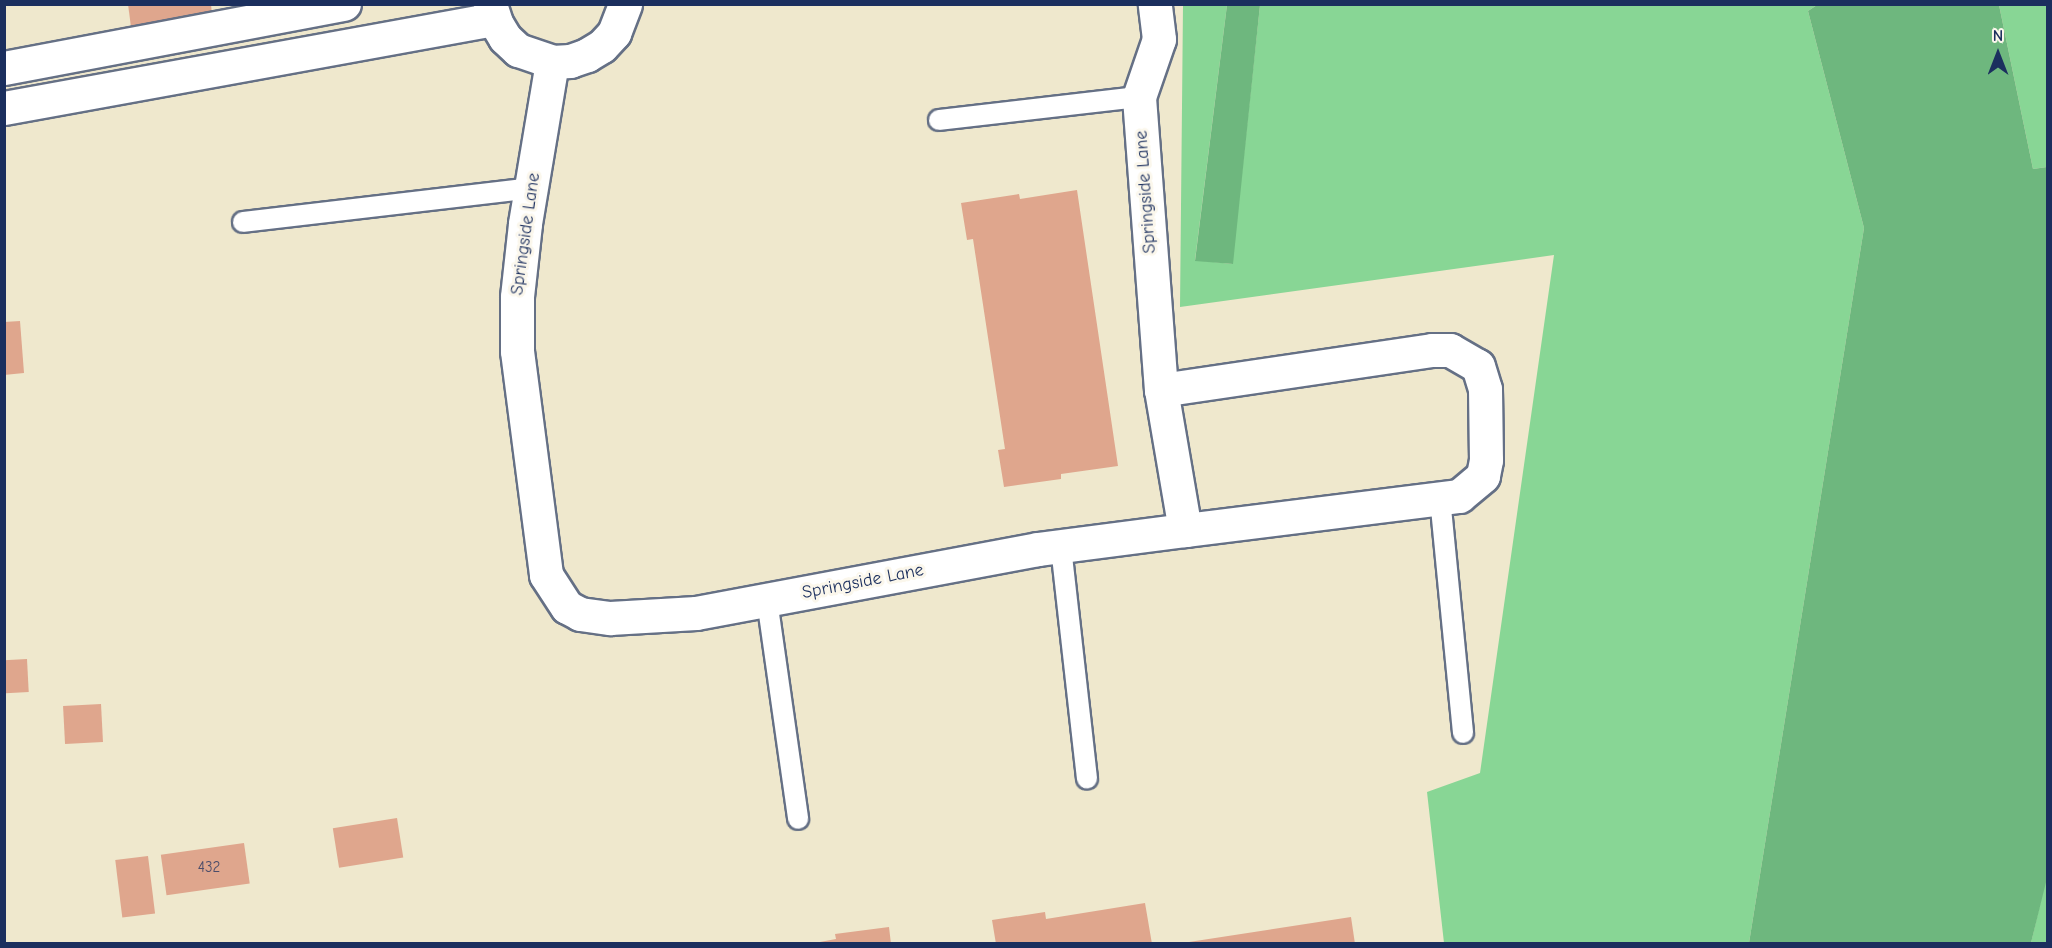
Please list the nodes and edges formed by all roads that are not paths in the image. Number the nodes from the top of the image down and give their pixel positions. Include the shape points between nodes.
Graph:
1 (344, 4) edge
2 (625, 4) edge
3 (1155, 4) edge
4 (492, 12) edge
5 (552, 62) junction
6 (4, 68) edge
7 (1139, 97) junction
8 (4, 108) edge
9 (939, 120) dead end
10 (531, 188) junction
11 (243, 222) dead end
12 (1161, 390) junction
13 (1440, 498) junction
14 (1185, 530) junction
15 (1061, 547) junction
16 (767, 600) junction
17 (1463, 733) dead end
18 (1087, 779) dead end
19 (798, 819) dead end

1 - 6 street
2 - 5 street via 614,33 602,46 579,58
3 - 7 street, Springside Lane via 1159,39
4 - 5 street via 505,38 518,50
4 - 8 street
5 - 10 street, Springside Lane
7 - 9 lane
7 - 12 street, Springside Lane
10 - 11 lane
10 - 16 street, Springside Lane via 517,297 517,351 540,549 554,590 567,607 580,614 610,618 696,613
12 - 13 street via 1450,350 1478,366 1485,389 1486,460 1483,476 1460,496
12 - 14 street, Springside Lane
13 - 14 street
13 - 17 lane
14 - 15 street, Springside Lane
15 - 16 street, Springside Lane
15 - 18 lane
16 - 19 lane

